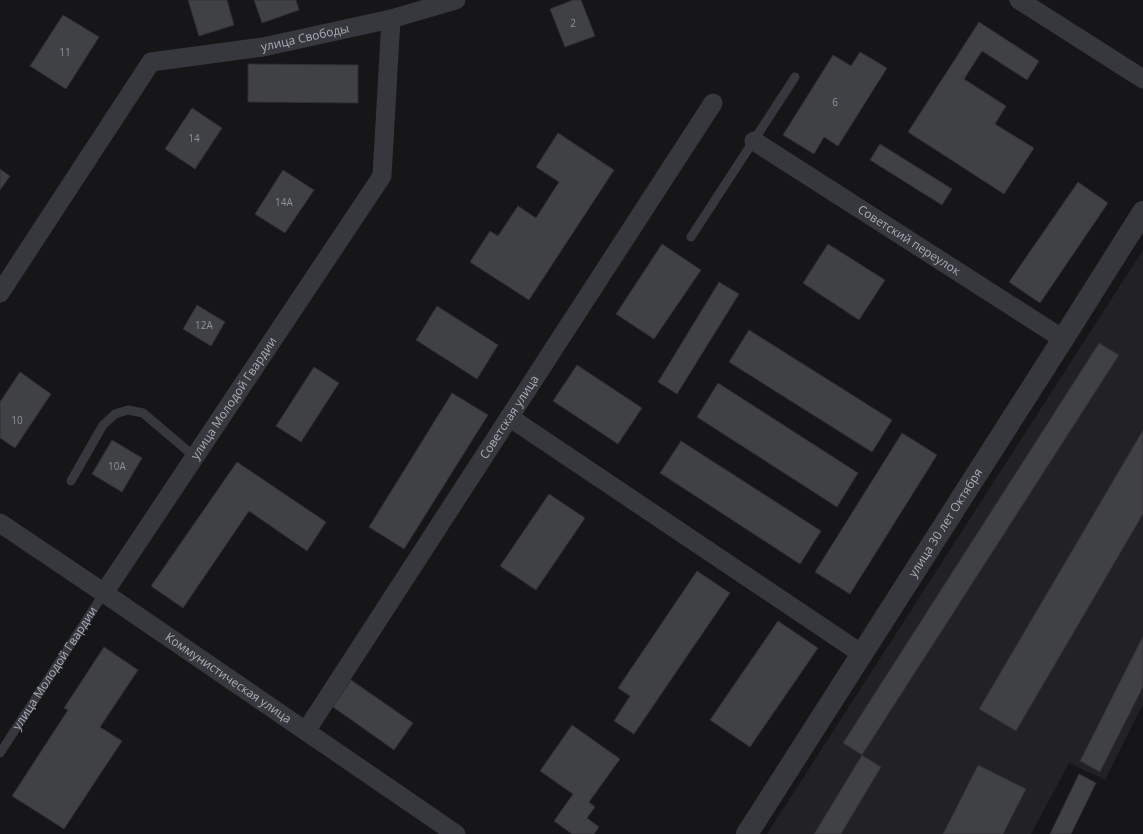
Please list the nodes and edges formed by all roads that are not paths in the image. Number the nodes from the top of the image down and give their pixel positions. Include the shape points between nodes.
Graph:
1 (456, 0) edge
2 (1019, 0) edge
3 (391, 19) junction
4 (795, 77) dead end
5 (1143, 79) edge
6 (713, 103) dead end
7 (754, 141) junction
8 (1143, 212) edge
9 (691, 237) dead end
10 (0, 293) edge
11 (1063, 339) junction
12 (509, 417) junction
13 (195, 457) junction
14 (71, 481) dead end
15 (0, 523) edge
16 (104, 593) junction
17 (862, 654) junction
18 (306, 731) junction
19 (0, 753) edge
20 (456, 834) edge
21 (747, 834) edge

1 - 3 street, улица Свободы
2 - 5 street
3 - 10 street, улица Свободы via 263,47 151,62
3 - 13 street, улица Молодой Гвардии via 382,176
4 - 7 lane
6 - 12 street, Советская улица
7 - 9 lane
7 - 11 street, Советский переулок
8 - 11 street, улица 30 лет Октября
11 - 17 street, улица 30 лет Октября
12 - 17 street
12 - 18 street, Советская улица
13 - 14 lane via 143,413 128,410 115,414 104,425
13 - 16 street, улица Молодой Гвардии
15 - 16 street, Коммунистическая улица
16 - 18 street, Коммунистическая улица
16 - 19 lane, улица Молодой Гвардии
17 - 21 street, улица 30 лет Октября
18 - 20 street, Коммунистическая улица

